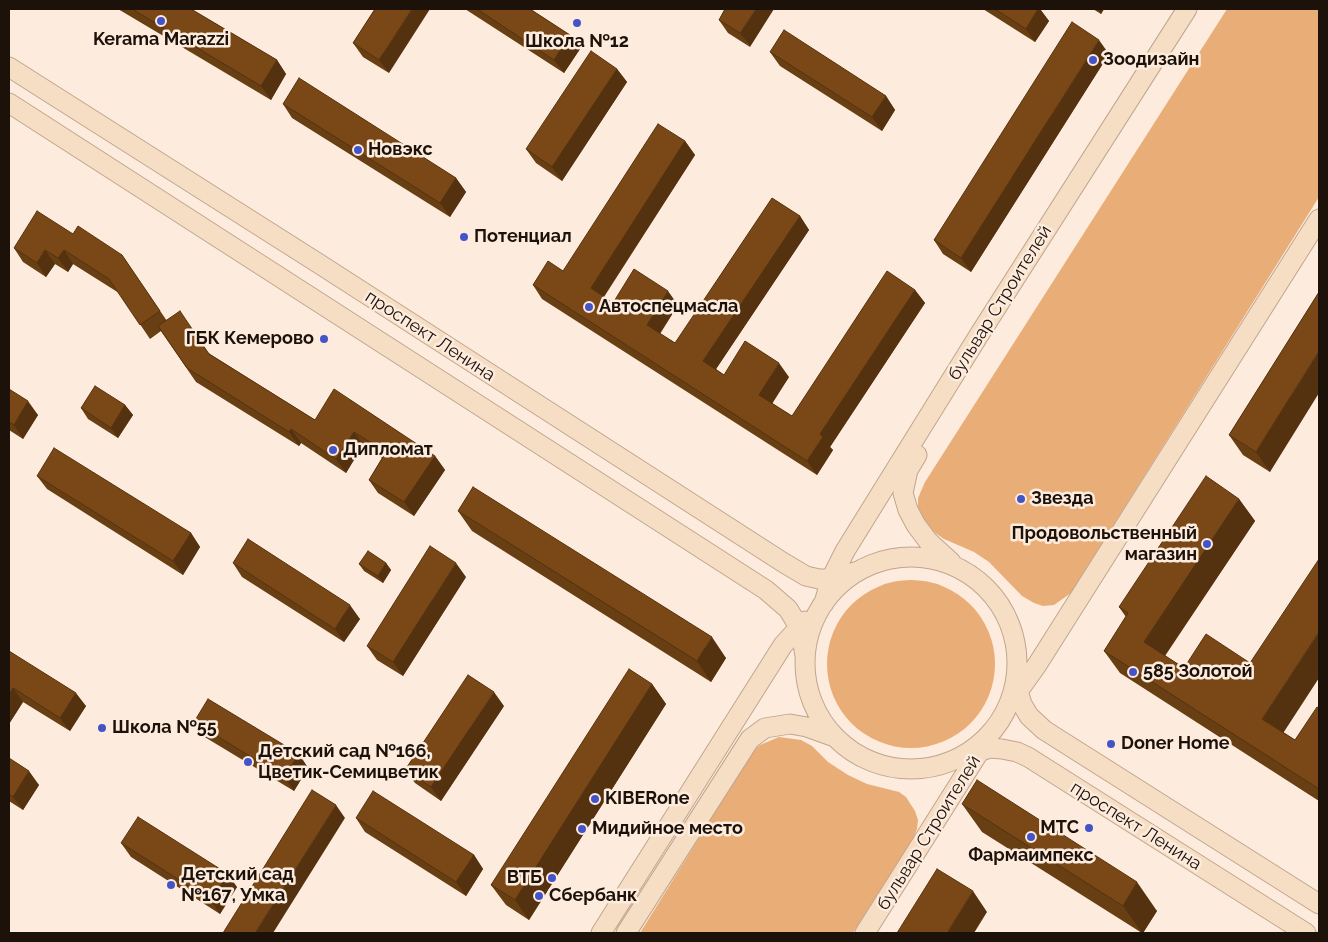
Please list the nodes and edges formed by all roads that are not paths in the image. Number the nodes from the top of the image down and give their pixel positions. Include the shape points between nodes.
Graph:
1 (1188, 9) edge
2 (1201, 9) edge
3 (9, 67) edge
4 (9, 103) edge
5 (1319, 219) edge
6 (954, 565) junction
7 (858, 571) junction
8 (831, 579) junction
9 (822, 606) junction
10 (798, 627) junction
11 (805, 656) junction
12 (1013, 698) junction
13 (992, 732) junction
14 (835, 737) junction
15 (981, 751) junction
16 (958, 758) junction
17 (1319, 904) edge
18 (601, 933) edge
19 (626, 933) edge
20 (865, 933) edge
21 (1306, 933) edge

1 - 8 main road, бульвар Строителей via 908,448
2 - 6 main road, бульвар Строителей via 908,470 903,493 908,510 928,541
3 - 8 main road, проспект Ленина via 784,564 806,576
4 - 10 main road, проспект Ленина via 766,590 788,609
5 - 12 main road
6 - 7 main road via 935,559 900,557
6 - 12 main road via 976,578 998,601 1015,634 1018,671
7 - 8 main road, проспект Ленина
7 - 9 main road via 844,581
8 - 9 main road, бульвар Строителей
9 - 10 main road
9 - 11 main road, бульвар Строителей via 813,624
10 - 11 main road, проспект Ленина
10 - 18 main road via 783,645
11 - 14 main road via 809,690 815,707
12 - 13 main road, бульвар Строителей
12 - 17 main road, проспект Ленина via 1044,730
13 - 15 main road, бульвар Строителей
13 - 16 main road
14 - 16 main road via 860,758 894,768 925,769
14 - 19 main road via 790,724 765,728 750,739
15 - 16 main road, проспект Ленина
15 - 20 main road, бульвар Строителей
15 - 21 main road, проспект Ленина via 1002,749 1028,757

